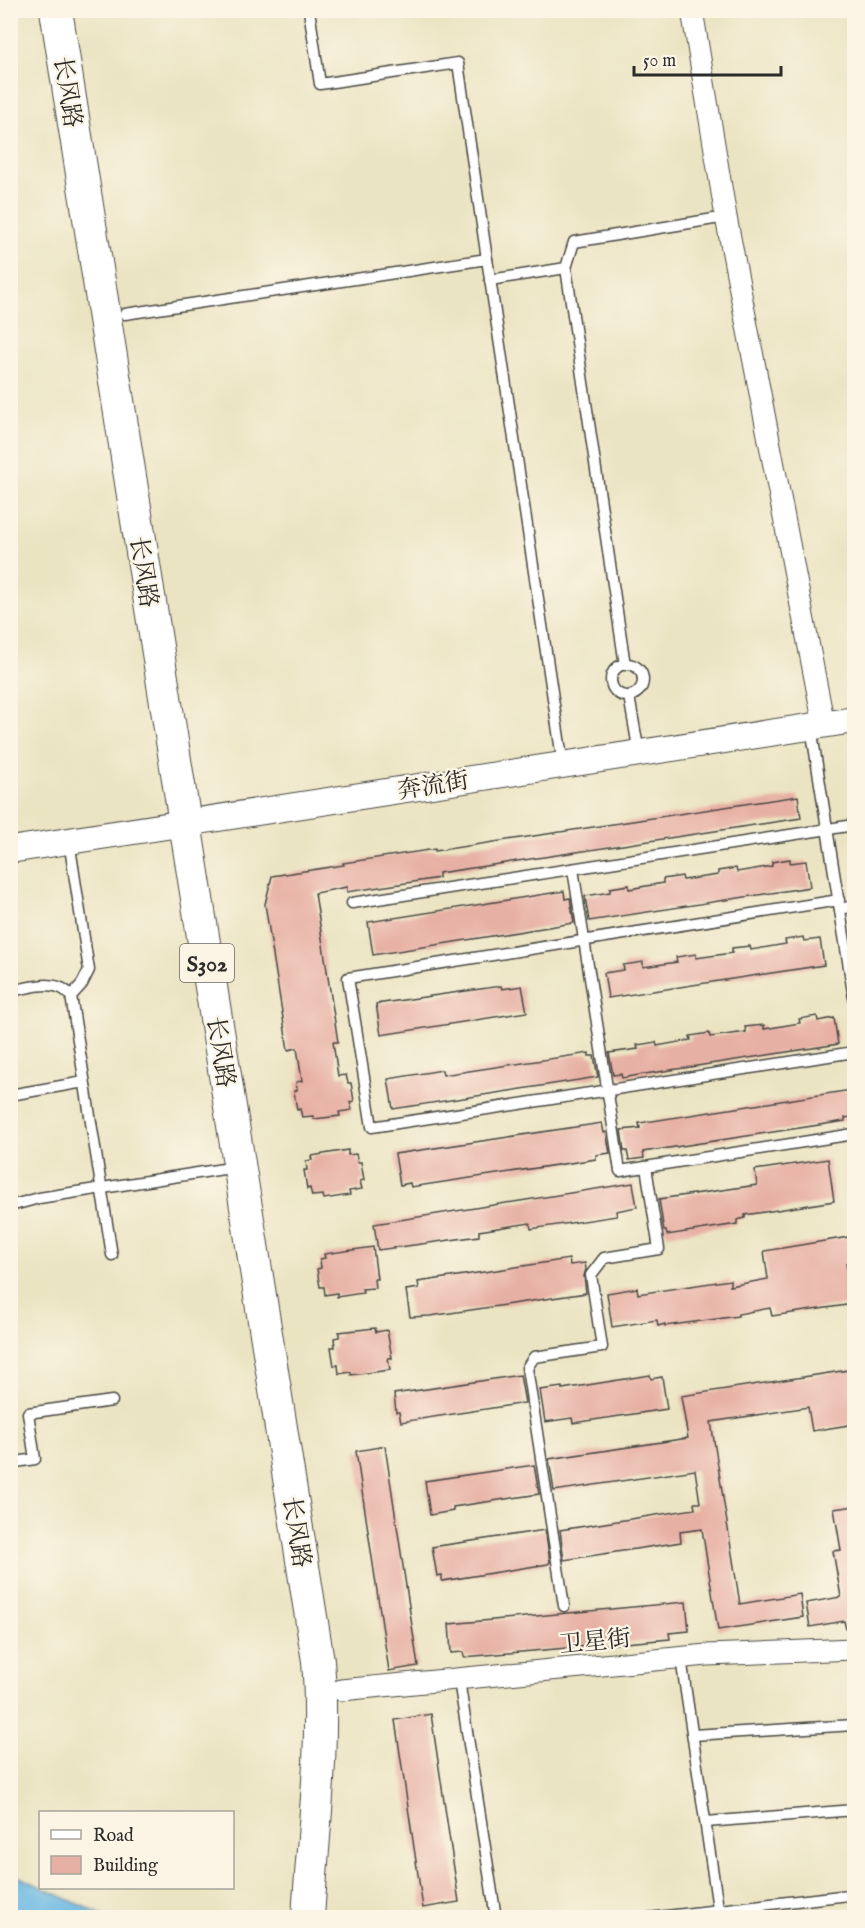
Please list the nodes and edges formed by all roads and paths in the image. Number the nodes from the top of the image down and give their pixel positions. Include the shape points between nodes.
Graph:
1 (56, 10) edge
2 (77, 10) edge
3 (309, 10) edge
4 (692, 10) edge
5 (726, 217) junction
6 (487, 259) junction
7 (566, 268) junction
8 (490, 280) junction
9 (125, 314) junction
10 (625, 665) junction
11 (630, 696) junction
12 (855, 720) edge
13 (817, 726) junction
14 (639, 753) junction
15 (563, 765) junction
16 (195, 822) junction
17 (855, 825) edge
18 (827, 829) junction
19 (69, 841) junction
20 (10, 850) edge
21 (573, 869) junction
22 (352, 903) dead end
23 (839, 905) junction
24 (855, 906) edge
25 (584, 941) junction
26 (10, 991) edge
27 (854, 995) edge
28 (70, 996) junction
29 (855, 1052) edge
30 (84, 1082) junction
31 (607, 1090) junction
32 (10, 1095) edge
33 (855, 1134) edge
34 (239, 1167) junction
35 (646, 1167) junction
36 (101, 1188) junction
37 (10, 1206) edge
38 (112, 1255) dead end
39 (112, 1401) dead end
40 (10, 1463) edge
41 (564, 1606) dead end
42 (855, 1649) edge
43 (681, 1658) junction
44 (459, 1680) junction
45 (341, 1690) junction
46 (855, 1725) edge
47 (693, 1735) junction
48 (855, 1810) edge
49 (706, 1822) junction
50 (849, 1895) dead end
51 (718, 1908) junction
52 (308, 1917) edge
53 (329, 1917) edge
54 (496, 1917) edge
55 (649, 1917) edge

1 - 16 main road, 长风路 / S302
2 - 9 main road, 长风路 / S302
3 - 6 lane via 320,84 458,63
4 - 5 street
5 - 7 lane via 574,242
5 - 13 street
6 - 8 lane
6 - 9 lane
7 - 8 lane
7 - 10 lane
8 - 15 lane
9 - 16 main road, 长风路 / S302
10 - 11 lane via 639,669 643,681 639,692
10 - 11 lane via 616,669 611,680 615,691
11 - 14 lane
12 - 13 street, 奔流街
13 - 14 street, 奔流街
13 - 18 lane
14 - 15 street, 奔流街
15 - 16 street, 奔流街
16 - 19 street, 奔流街
16 - 34 main road, 长风路 / S302
16 - 45 main road, 长风路 / S302 via 337,1647
17 - 18 lane
18 - 21 lane
18 - 23 lane
19 - 20 street, 奔流街
19 - 28 lane via 89,970
21 - 22 lane
21 - 25 lane
23 - 24 lane
23 - 25 lane
23 - 27 lane
25 - 31 lane
25 - 31 lane via 348,978 372,1127
26 - 28 lane via 54,984
28 - 30 lane
29 - 31 lane
30 - 32 lane
30 - 36 lane
31 - 35 lane via 620,1171
33 - 35 lane
34 - 36 lane
34 - 52 main road, 长风路 / S302 via 318,1662 320,1731
35 - 41 lane via 659,1249 604,1258 591,1275 602,1347 534,1357 526,1368
36 - 37 lane
36 - 38 lane
39 - 40 lane via 28,1413 35,1460
42 - 43 street, 卫星街
43 - 44 street, 卫星街
43 - 47 lane
44 - 45 street, 卫星街
44 - 54 lane
45 - 53 main road, 长风路 / S302
46 - 47 lane
47 - 49 lane
48 - 49 lane
49 - 51 lane
50 - 51 lane
51 - 55 lane

